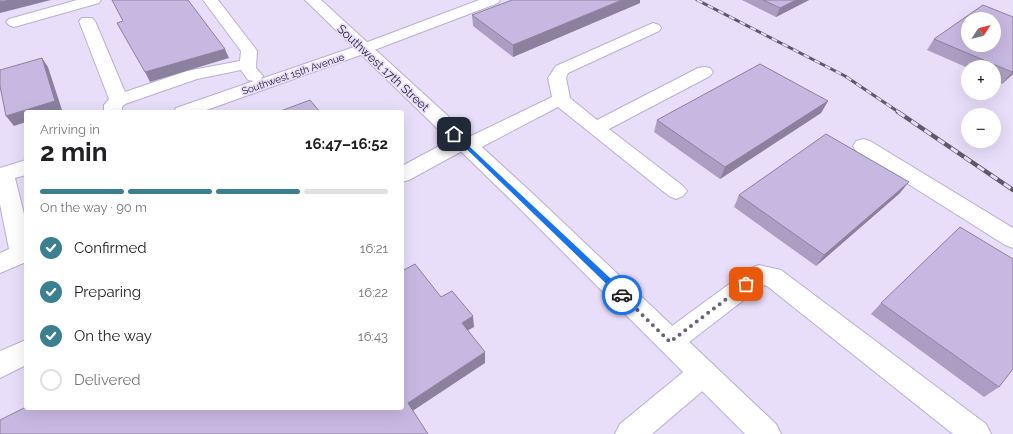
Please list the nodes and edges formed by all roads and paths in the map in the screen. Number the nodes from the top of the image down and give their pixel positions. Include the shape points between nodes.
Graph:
1 (94, 0) edge
2 (210, 0) edge
3 (312, 0) edge
4 (493, 0) edge
5 (87, 21) dead end
6 (14, 22) dead end
7 (652, 28) dead end
8 (363, 49) junction
9 (248, 64) junction
10 (704, 72) dead end
11 (260, 85) junction
12 (562, 99) junction
13 (116, 106) edge
14 (189, 110) edge
15 (595, 129) junction
16 (465, 144) junction
17 (863, 146) dead end
18 (24, 168) edge
19 (404, 173) edge
20 (2, 175) edge
21 (676, 191) dead end
22 (6, 218) edge
23 (1013, 239) edge
24 (0, 263) edge
25 (24, 263) edge
26 (670, 342) junction
27 (24, 353) edge
28 (0, 365) edge
29 (703, 373) junction
30 (630, 434) edge
31 (766, 434) edge
32 (976, 434) edge

1 - 6 main road
2 - 9 main road via 249,52
3 - 8 main road, Southwest 17th Street
4 - 8 main road, Southwest 15th Avenue
5 - 13 main road
7 - 12 main road via 562,70 557,78
8 - 11 main road, Southwest 15th Avenue
8 - 16 main road, Southwest 17th Street
9 - 11 main road
9 - 13 main road via 193,75
10 - 15 main road
11 - 14 main road, Southwest 15th Avenue
12 - 15 main road
12 - 16 main road
15 - 21 main road
16 - 19 main road
16 - 26 main road, Southwest 17th Street
17 - 23 main road
18 - 20 main road
20 - 22 main road
22 - 25 main road
24 - 25 main road
26 - 29 main road, Southwest 17th Street
26 - 32 main road via 759,274 773,277
27 - 28 main road
29 - 30 main road
29 - 31 main road, Southwest 17th Street

